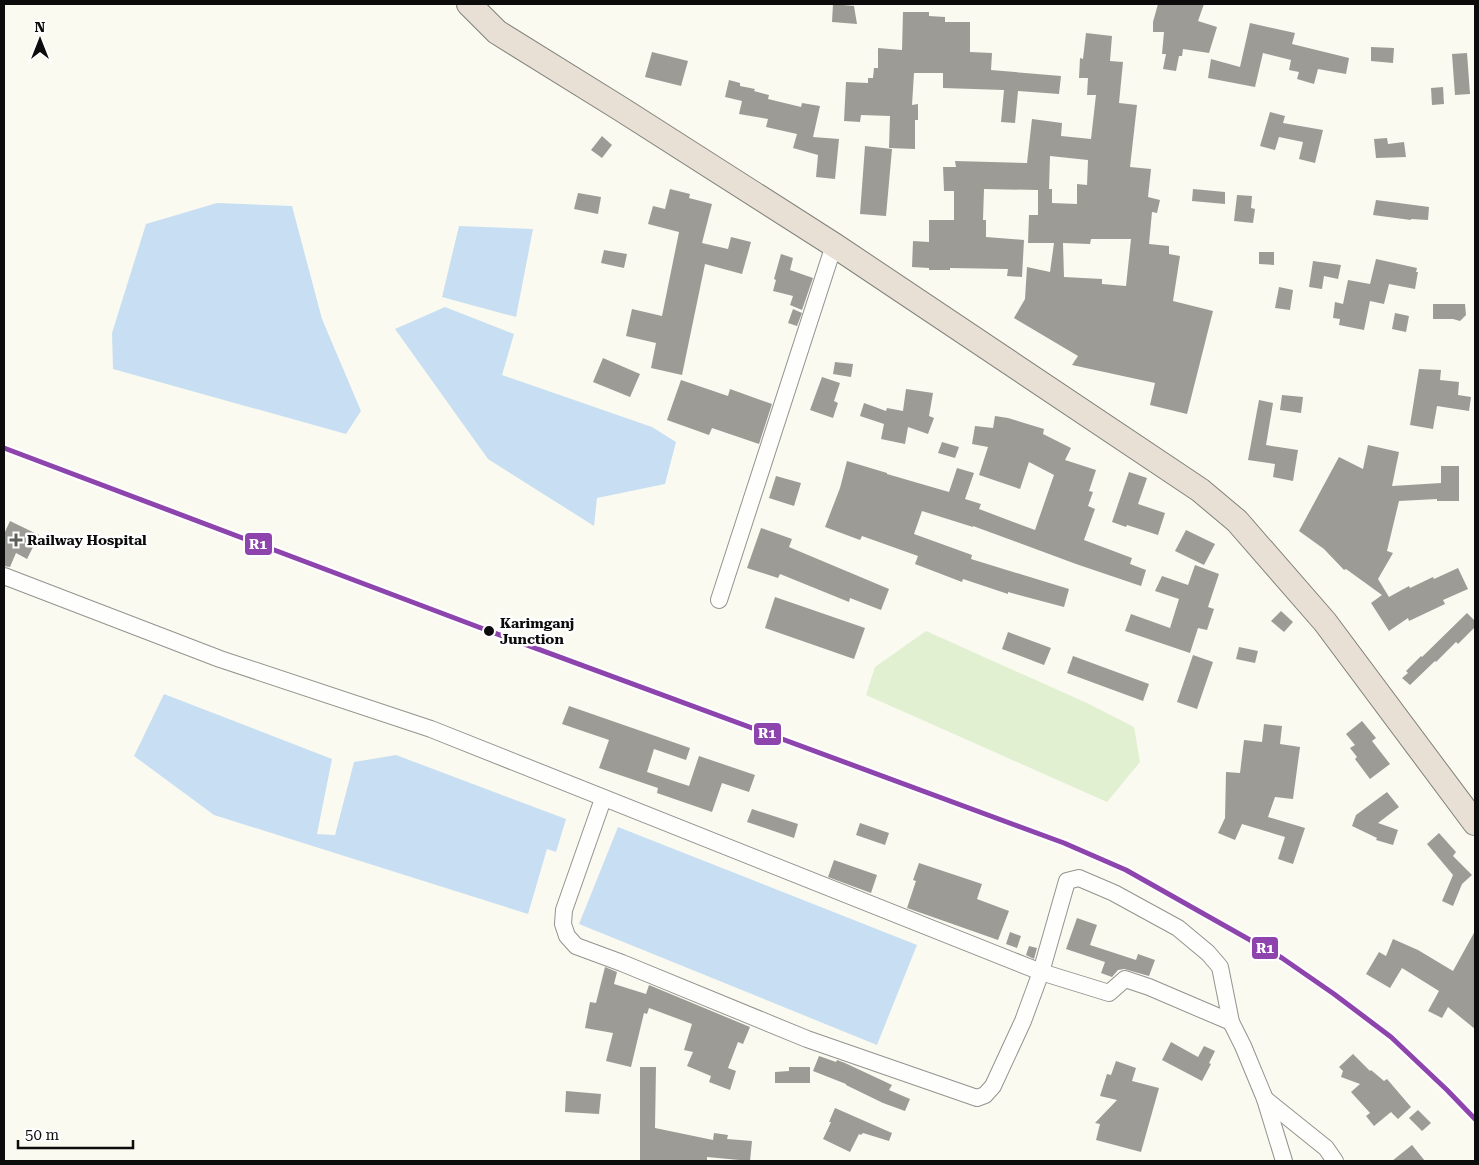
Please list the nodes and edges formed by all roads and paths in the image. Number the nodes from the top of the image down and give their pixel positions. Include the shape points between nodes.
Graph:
1 (469, 4) edge
2 (834, 245) junction
3 (4, 576) edge
4 (719, 600) dead end
5 (603, 799) junction
6 (1475, 823) edge
7 (1041, 972) junction
8 (1231, 1022) junction
9 (1265, 1099) junction
10 (1284, 1161) edge
11 (1335, 1161) edge

1 - 2 highway via 497,32
2 - 4 street
2 - 6 highway via 1200,490 1237,521 1325,622
3 - 5 street via 220,659 431,729
5 - 7 street via 653,816
5 - 7 street via 564,910 563,924 567,936 576,946 807,1039 977,1098 993,1086
7 - 8 street via 1109,993 1125,979
7 - 8 street via 1067,881 1079,878 1178,928 1208,953 1220,967
8 - 9 street
9 - 10 street
9 - 11 street via 1326,1148

